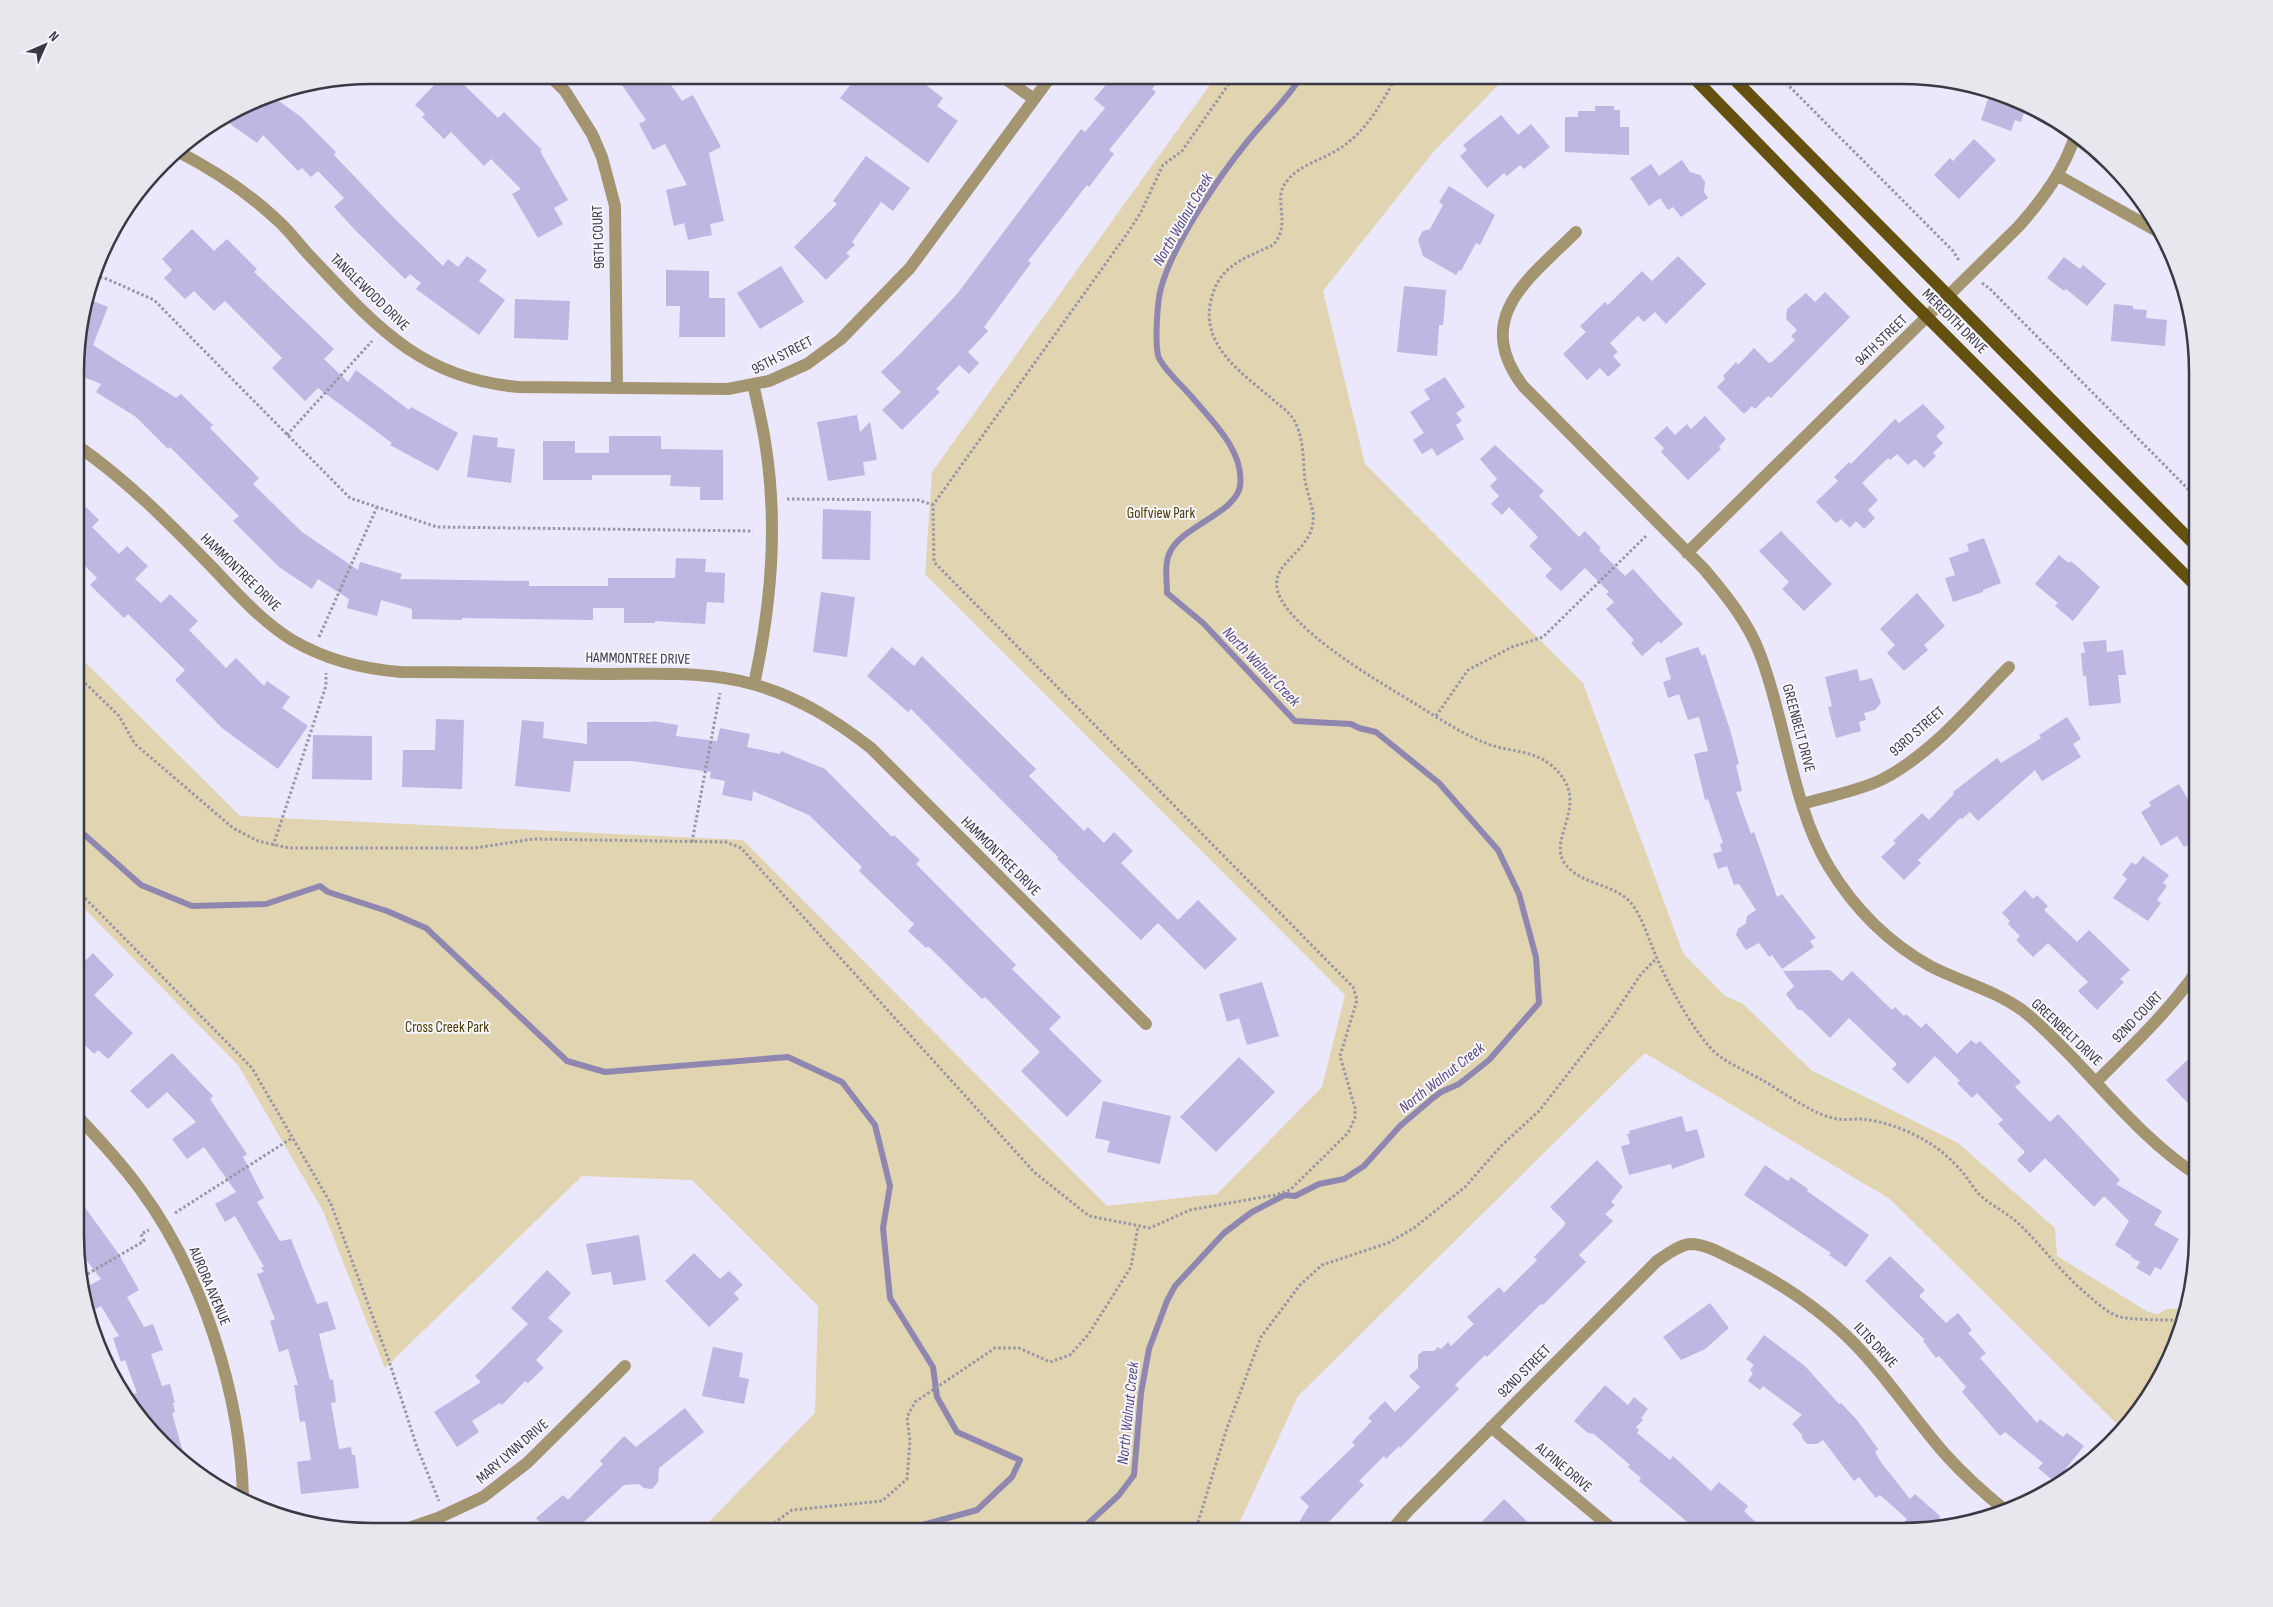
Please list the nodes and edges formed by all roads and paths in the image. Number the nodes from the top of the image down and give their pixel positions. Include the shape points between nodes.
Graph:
1 (558, 84) edge
2 (1012, 84) edge
3 (1046, 84) edge
4 (1229, 84) edge
5 (1392, 84) edge
6 (1700, 84) edge
7 (1739, 84) edge
8 (1787, 84) edge
9 (1034, 100) junction
10 (2073, 140) edge
11 (183, 154) edge
12 (2057, 175) junction
13 (2151, 228) edge
14 (1576, 232) dead end
15 (1970, 275) junction
16 (100, 277) edge
17 (1949, 295) junction
18 (1928, 317) junction
19 (382, 330) junction
20 (753, 384) junction
21 (617, 387) junction
22 (287, 435) junction
23 (84, 450) edge
24 (2189, 490) edge
25 (770, 499) junction
26 (933, 505) junction
27 (377, 507) junction
28 (1658, 524) junction
29 (753, 531) dead end
30 (2189, 539) edge
31 (1687, 553) junction
32 (2189, 579) edge
33 (313, 650) junction
34 (325, 656) junction
35 (2009, 667) dead end
36 (726, 679) junction
37 (84, 682) edge
38 (754, 684) junction
39 (1436, 716) junction
40 (1802, 804) junction
41 (692, 842) junction
42 (273, 846) junction
43 (84, 897) edge
44 (1657, 958) junction
45 (2189, 983) edge
46 (1146, 1024) dead end
47 (2096, 1082) junction
48 (84, 1123) edge
49 (292, 1138) junction
50 (2189, 1170) edge
51 (160, 1223) junction
52 (1138, 1226) junction
53 (1689, 1244) joint
54 (86, 1275) edge
55 (2176, 1321) edge
56 (625, 1366) dead end
57 (1491, 1428) junction
58 (243, 1493) edge
59 (2000, 1506) edge
60 (444, 1515) junction
61 (422, 1523) edge
62 (774, 1523) edge
63 (1197, 1523) edge
64 (1399, 1523) edge
65 (1605, 1523) edge

1 - 21 street, 96TH COURT via 592,134 602,157 615,206
2 - 9 street
3 - 9 street, 95TH STREET
4 - 26 path via 1182,151 1162,165 1141,212
5 - 39 path via 1378,111 1357,136 1338,150 1296,171 1285,182 1281,193 1283,223 1278,240 1232,264 1213,290 1209,313 1213,336 1222,352 1294,419 1299,432 1314,518 1313,529 1304,545 1280,568 1276,581 1286,607 1320,640 1376,680
6 - 18 main road, MEREDITH DRIVE
7 - 17 main road, MEREDITH DRIVE
8 - 15 path via 1953,251
9 - 20 street, 95TH STREET via 910,268 841,340 807,364 769,381
10 - 12 street, 94TH STREET
11 - 19 street, TANGLEWOOD DRIVE via 235,184 277,219
12 - 13 street
12 - 15 street, 94TH STREET via 2041,201
14 - 28 street, GREENBELT DRIVE via 1523,284 1512,300 1504,317 1502,336 1505,354 1512,372 1523,386
15 - 17 street, 94TH STREET
15 - 24 path via 1989,288
16 - 22 path via 154,300
17 - 18 street, 94TH STREET
17 - 30 main road, MEREDITH DRIVE
18 - 31 street, 94TH STREET
18 - 32 main road, MEREDITH DRIVE
19 - 21 street, TANGLEWOOD DRIVE via 416,356 454,374 495,385
19 - 22 path
20 - 21 street, TANGLEWOOD DRIVE via 728,389
20 - 25 street, 95TH STREET via 766,448
22 - 27 path via 350,498
23 - 33 street, HAMMONTREE DRIVE via 112,470 153,507 257,613 292,640
25 - 26 path via 918,500
25 - 38 street, 95TH STREET via 771,578
26 - 52 path via 934,562 1356,992 1357,1000 1340,1056 1355,1108 1355,1118 1348,1133 1290,1190 1190,1210 1150,1228
27 - 29 path via 437,527
27 - 33 path
28 - 31 street, GREENBELT DRIVE
28 - 39 path via 1542,637 1512,647 1468,670
31 - 40 street, GREENBELT DRIVE via 1725,593 1759,652
33 - 34 street, HAMMONTREE DRIVE
34 - 36 street, HAMMONTREE DRIVE via 374,670 401,672 699,674
34 - 42 path via 326,686
35 - 40 street, 93RD STREET via 1908,764 1882,780
36 - 38 street, HAMMONTREE DRIVE
36 - 41 path via 718,698
37 - 42 path via 119,716 135,744 233,828
38 - 46 street, HAMMONTREE DRIVE via 815,709 871,748
39 - 44 path via 1486,743 1534,754 1562,774 1570,789 1571,806 1560,853 1565,865 1578,876 1628,898 1643,921
40 - 47 street, GREENBELT DRIVE via 1828,866 1848,896 1872,922 1897,944 1931,966 1993,992 2022,1010
41 - 42 path via 533,839 475,848
41 - 52 path via 726,842 741,848 1034,1172 1089,1216
43 - 49 path via 252,1068
44 - 55 path via 1703,1040 1719,1056 1833,1118 1880,1123 1925,1140 1950,1158 1975,1190 2018,1222 2070,1281 2112,1314
44 - 63 path via 1636,980 1613,1016 1539,1110 1501,1146 1466,1187 1414,1228 1388,1243 1322,1265 1300,1285 1261,1338 1227,1428
45 - 47 street, 92ND COURT via 2150,1028
47 - 50 street, GREENBELT DRIVE via 2178,1163
48 - 51 street, AURORA AVENUE via 141,1191
49 - 51 path
49 - 60 path via 331,1204
51 - 54 path via 141,1234 144,1241
51 - 58 street, AURORA AVENUE via 186,1267 226,1374 237,1430
52 - 62 path via 1131,1267 1088,1335 1070,1355 1050,1362 1020,1348 995,1348 915,1402 907,1417 910,1441 908,1479 882,1501 792,1510
53 - 57 street, 92ND STREET via 1657,1261
53 - 59 street, ILTIS DRIVE via 1718,1252 1760,1273 1833,1323 1863,1353 1947,1456
56 - 60 street, MARY LYNN DRIVE via 527,1463 483,1497
57 - 64 street, 92ND STREET
57 - 65 street, ALPINE DRIVE
60 - 61 street, MARY LYNN DRIVE

